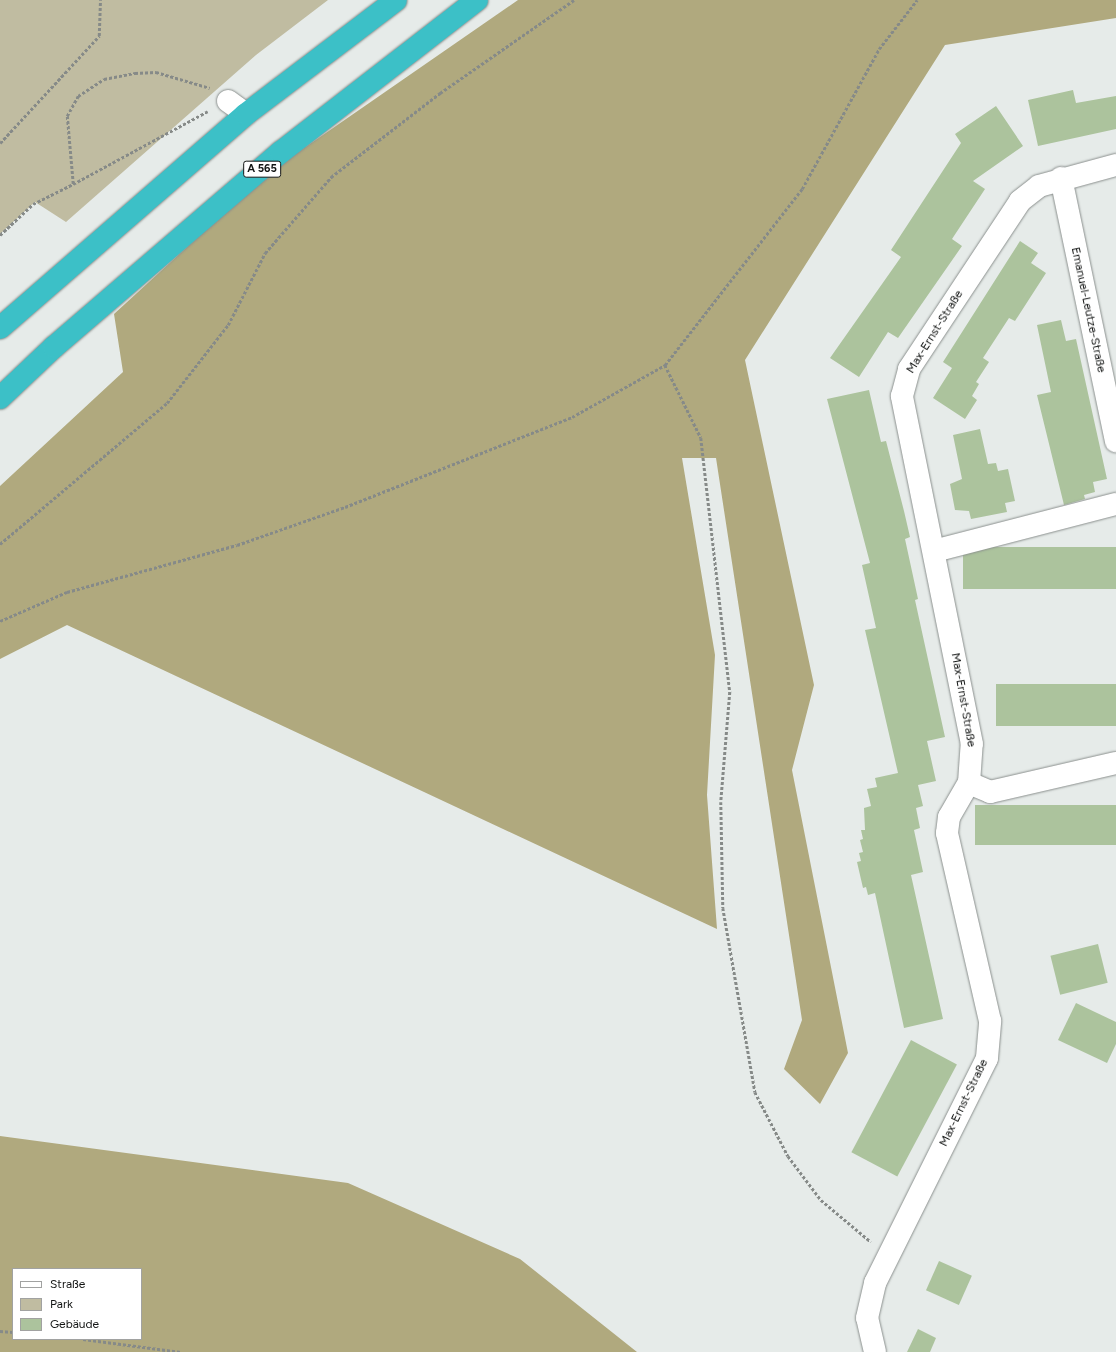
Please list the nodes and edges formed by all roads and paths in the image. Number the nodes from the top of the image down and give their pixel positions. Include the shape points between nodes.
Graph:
1 (100, 0) edge
2 (396, 0) edge
3 (477, 0) edge
4 (574, 0) edge
5 (917, 0) edge
6 (228, 101) junction
7 (246, 114) junction
8 (0, 143) edge
9 (1116, 165) edge
10 (1061, 178) junction
11 (73, 184) junction
12 (0, 235) edge
13 (0, 328) edge
14 (665, 365) junction
15 (0, 398) edge
16 (1116, 441) edge
17 (1116, 504) edge
18 (0, 544) edge
19 (934, 551) junction
20 (0, 621) edge
21 (1116, 763) edge
22 (970, 783) junction
23 (887, 1254) junction
24 (0, 1331) edge
25 (12, 1332) edge
26 (91, 1340) edge
27 (181, 1352) edge
28 (875, 1352) edge

1 - 8 path via 100,36
2 - 7 highway
3 - 15 highway, A 565 via 281,152 54,347
4 - 18 path via 440,93 331,177 265,253 228,325 167,404
5 - 14 path via 879,49 802,189
6 - 7 street
6 - 11 path
6 - 11 path via 205,84 156,72 104,79 78,96 67,116
7 - 13 highway
9 - 10 street, Max-Ernst-Straße
10 - 16 street, Emanuel-Leutze-Straße
10 - 19 street, Max-Ernst-Straße via 1039,186 1020,201 909,369 902,396
11 - 12 path via 33,204
14 - 20 path via 572,418 345,507 237,545 67,592
14 - 23 path via 701,438 730,692 721,802 723,908 754,1092 788,1156 821,1200
17 - 19 street
19 - 22 street, Max-Ernst-Straße via 972,744
21 - 22 street via 990,792
22 - 23 street, Max-Ernst-Straße via 949,816 947,833 990,1021 987,1058
23 - 28 street, Max-Ernst-Straße via 867,1318
24 - 25 path
26 - 27 path

